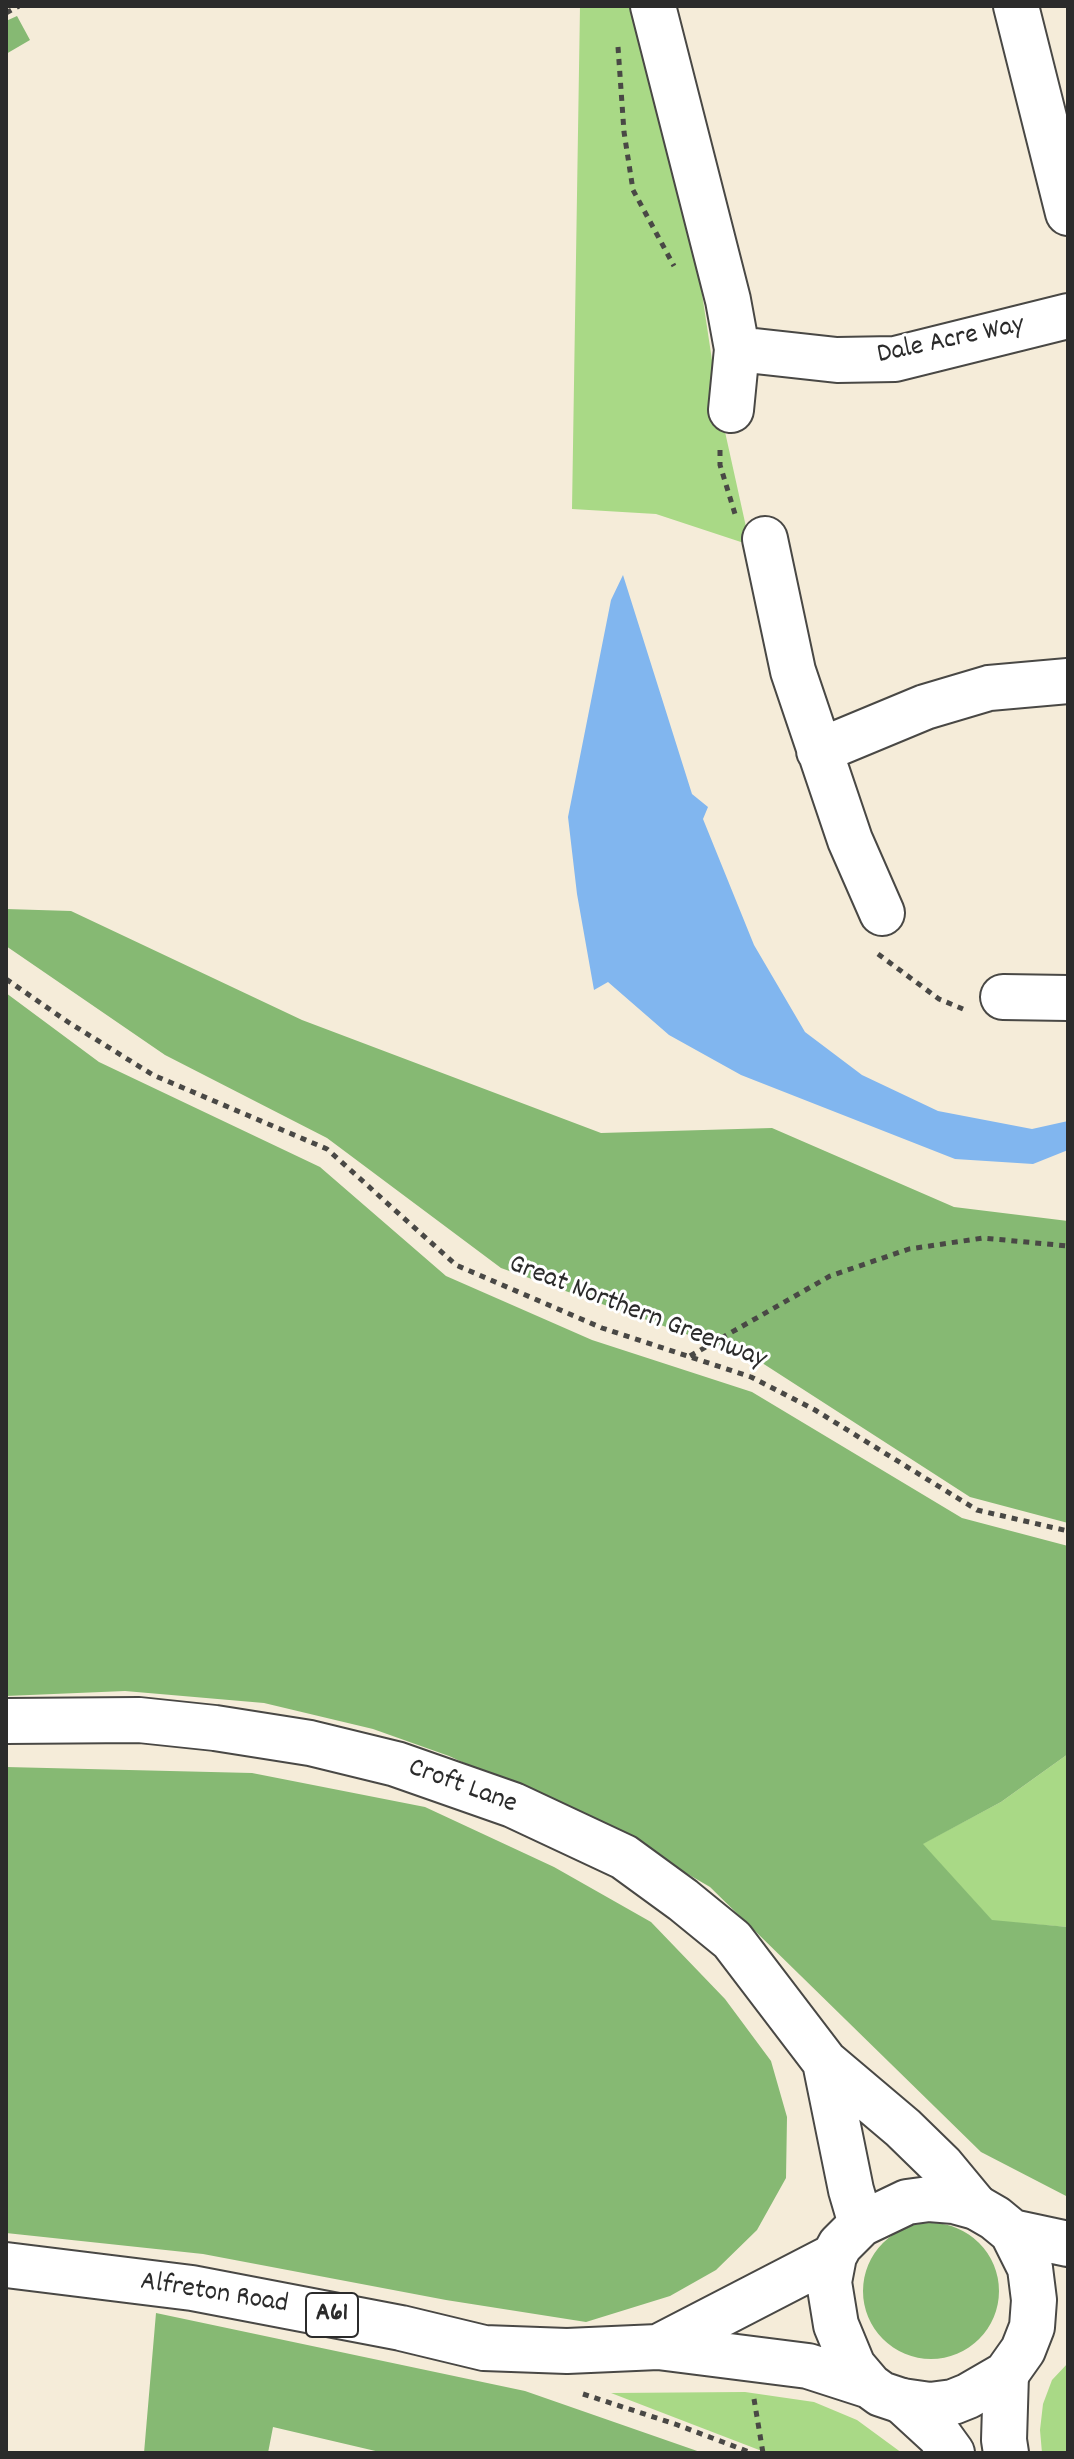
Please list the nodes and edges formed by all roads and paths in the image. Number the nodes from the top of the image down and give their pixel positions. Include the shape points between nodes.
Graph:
1 (19, 6) edge
2 (653, 6) edge
3 (1016, 6) edge
4 (6, 13) edge
5 (1068, 213) edge
6 (1068, 316) edge
7 (737, 349) junction
8 (731, 410) dead end
9 (765, 539) dead end
10 (1068, 681) edge
11 (819, 751) junction
12 (882, 913) dead end
13 (6, 979) edge
14 (1003, 997) dead end
15 (1068, 998) edge
16 (1068, 1246) edge
17 (689, 1357) junction
18 (1068, 1531) edge
19 (6, 1721) edge
20 (825, 2062) junction
21 (976, 2207) junction
22 (1012, 2232) junction
23 (848, 2240) junction
24 (1068, 2244) edge
25 (6, 2265) edge
26 (1068, 2324) edge
27 (658, 2347) junction
28 (747, 2360) junction
29 (1014, 2362) junction
30 (571, 2390) dead end
31 (886, 2393) junction
32 (752, 2453) edge
33 (763, 2453) edge
34 (952, 2453) edge
35 (1006, 2453) edge

1 - 4 path
2 - 7 main road
3 - 5 main road
6 - 7 main road, Dale Acre Way via 895,359 837,360
7 - 8 main road
9 - 11 main road via 793,671
10 - 11 main road via 989,688 925,707
11 - 12 main road
13 - 17 path, Great Northern Greenway via 153,1075 327,1149 456,1265 602,1328
14 - 15 main road
16 - 17 path via 983,1238 909,1249 830,1276
17 - 18 path, Great Northern Greenway via 751,1377 815,1410 977,1510
19 - 20 main road, Croft Lane via 139,1720 310,1743 396,1764 513,1805 624,1857 732,1940
20 - 21 main road, Croft Lane via 913,2137
20 - 23 main road, Croft Lane via 851,2190
21 - 22 main road
21 - 23 main road via 941,2200 907,2202
22 - 24 main road
22 - 29 main road via 1030,2268 1034,2300 1032,2327
23 - 27 main road, Alfreton Road / A61
23 - 31 main road via 829,2282 831,2305 853,2366
25 - 27 main road, Alfreton Road / A61 via 192,2288 484,2348
26 - 29 main road via 1055,2328
27 - 28 main road, Alfreton Road / A61
28 - 31 main road, Alfreton Road / A61 via 808,2366
28 - 33 path
29 - 31 main road via 987,2387 953,2402 930,2405
29 - 35 main road
30 - 32 path
31 - 34 main road, Alfreton Road via 939,2435

